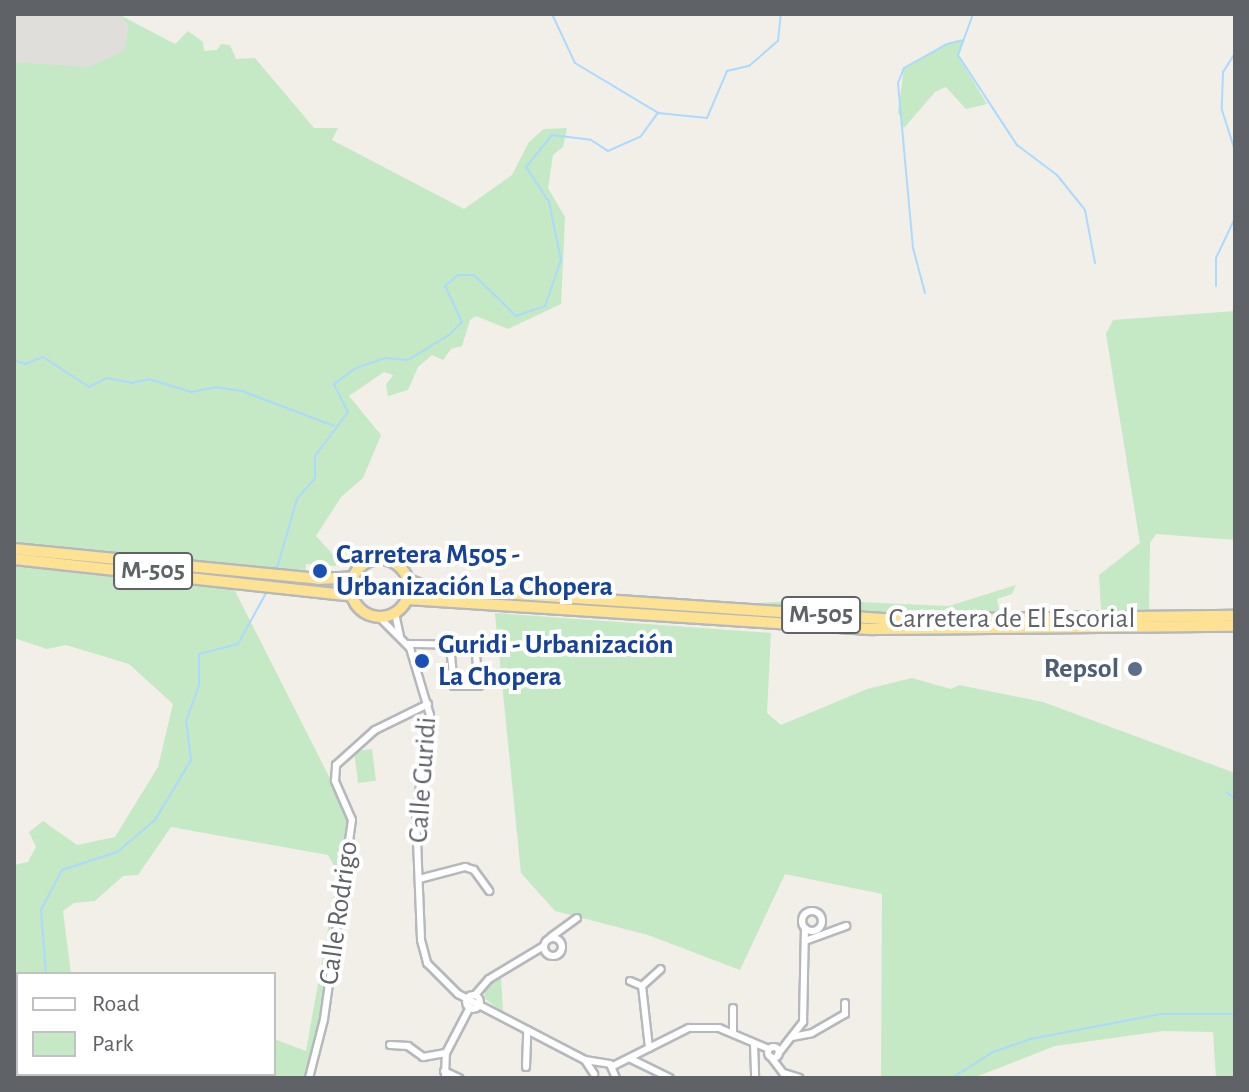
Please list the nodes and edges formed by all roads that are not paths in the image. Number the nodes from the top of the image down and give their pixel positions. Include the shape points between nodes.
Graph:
1 (14, 549) edge
2 (14, 559) edge
3 (354, 577) junction
4 (408, 580) junction
5 (352, 596) junction
6 (407, 599) junction
7 (395, 613) junction
8 (1235, 616) edge
9 (379, 617) junction
10 (1235, 626) edge
11 (404, 642) junction
12 (450, 645) junction
13 (428, 704) junction
14 (419, 879) junction
15 (489, 891) dead end
16 (577, 918) dead end
17 (846, 926) dead end
18 (805, 928) dead end
19 (551, 937) junction
20 (805, 941) junction
21 (544, 946) junction
22 (661, 969) dead end
23 (630, 981) dead end
24 (642, 986) junction
25 (475, 995) junction
26 (467, 998) junction
27 (845, 1003) dead end
28 (479, 1004) junction
29 (470, 1007) junction
30 (733, 1008) dead end
31 (527, 1030) junction
32 (733, 1033) junction
33 (791, 1038) junction
34 (390, 1045) dead end
35 (649, 1048) junction
36 (769, 1051) junction
37 (446, 1053) junction
38 (631, 1059) junction
39 (585, 1060) junction
40 (599, 1065) junction
41 (613, 1066) junction
42 (526, 1067) dead end
43 (784, 1073) edge
44 (444, 1074) edge
45 (594, 1076) edge
46 (616, 1076) edge
47 (309, 1078) edge
48 (459, 1078) edge
49 (670, 1078) edge
50 (755, 1078) edge
51 (799, 1078) edge

1 - 3 highway, M-505 via 319,579
2 - 5 highway, M-505
3 - 4 highway, M-505 via 367,562 387,560
3 - 5 highway
4 - 6 highway
4 - 8 highway, Carretera de El Escorial / M-505 via 428,588 894,620
5 - 9 highway via 362,611
6 - 7 highway
6 - 10 highway, Carretera de El Escorial / M-505 via 873,629
7 - 9 highway
7 - 11 street, Calle Guridi
9 - 11 street, Calle Guridi
11 - 12 street
11 - 13 street, Calle Guridi
12 - 12 street via 475,645 479,686 454,686
13 - 14 street, Calle Guridi via 429,741 416,815
13 - 47 street, Calle Rodrigo via 375,730 336,765 335,781 352,820 324,1019
14 - 15 street, Calle Guridi via 465,867 474,870
14 - 26 street, Calle Guridi via 427,963 448,988
16 - 19 street
17 - 20 street
18 - 20 street
19 - 21 street
19 - 21 street via 561,941 562,951 549,955
20 - 33 street via 805,1012
21 - 25 street via 489,979
22 - 24 street
23 - 24 street
24 - 35 street
25 - 26 street
25 - 28 street
26 - 28 street, Calle Guridi
26 - 29 street
27 - 33 street via 845,1014
28 - 29 street
28 - 31 street, Calle Guridi
29 - 37 street
30 - 32 street
31 - 39 street, Calle Guridi
31 - 42 street
32 - 35 street via 689,1028
32 - 36 street
33 - 36 street
34 - 37 street via 408,1046 423,1057
35 - 38 street
36 - 43 street
36 - 50 street
37 - 44 street
38 - 41 street
38 - 46 street
38 - 49 street
39 - 40 street, Calle Guridi
39 - 45 street, Calle Guridi
40 - 41 street, Calle Guridi
40 - 45 street
41 - 46 street
43 - 51 street
44 - 48 street

